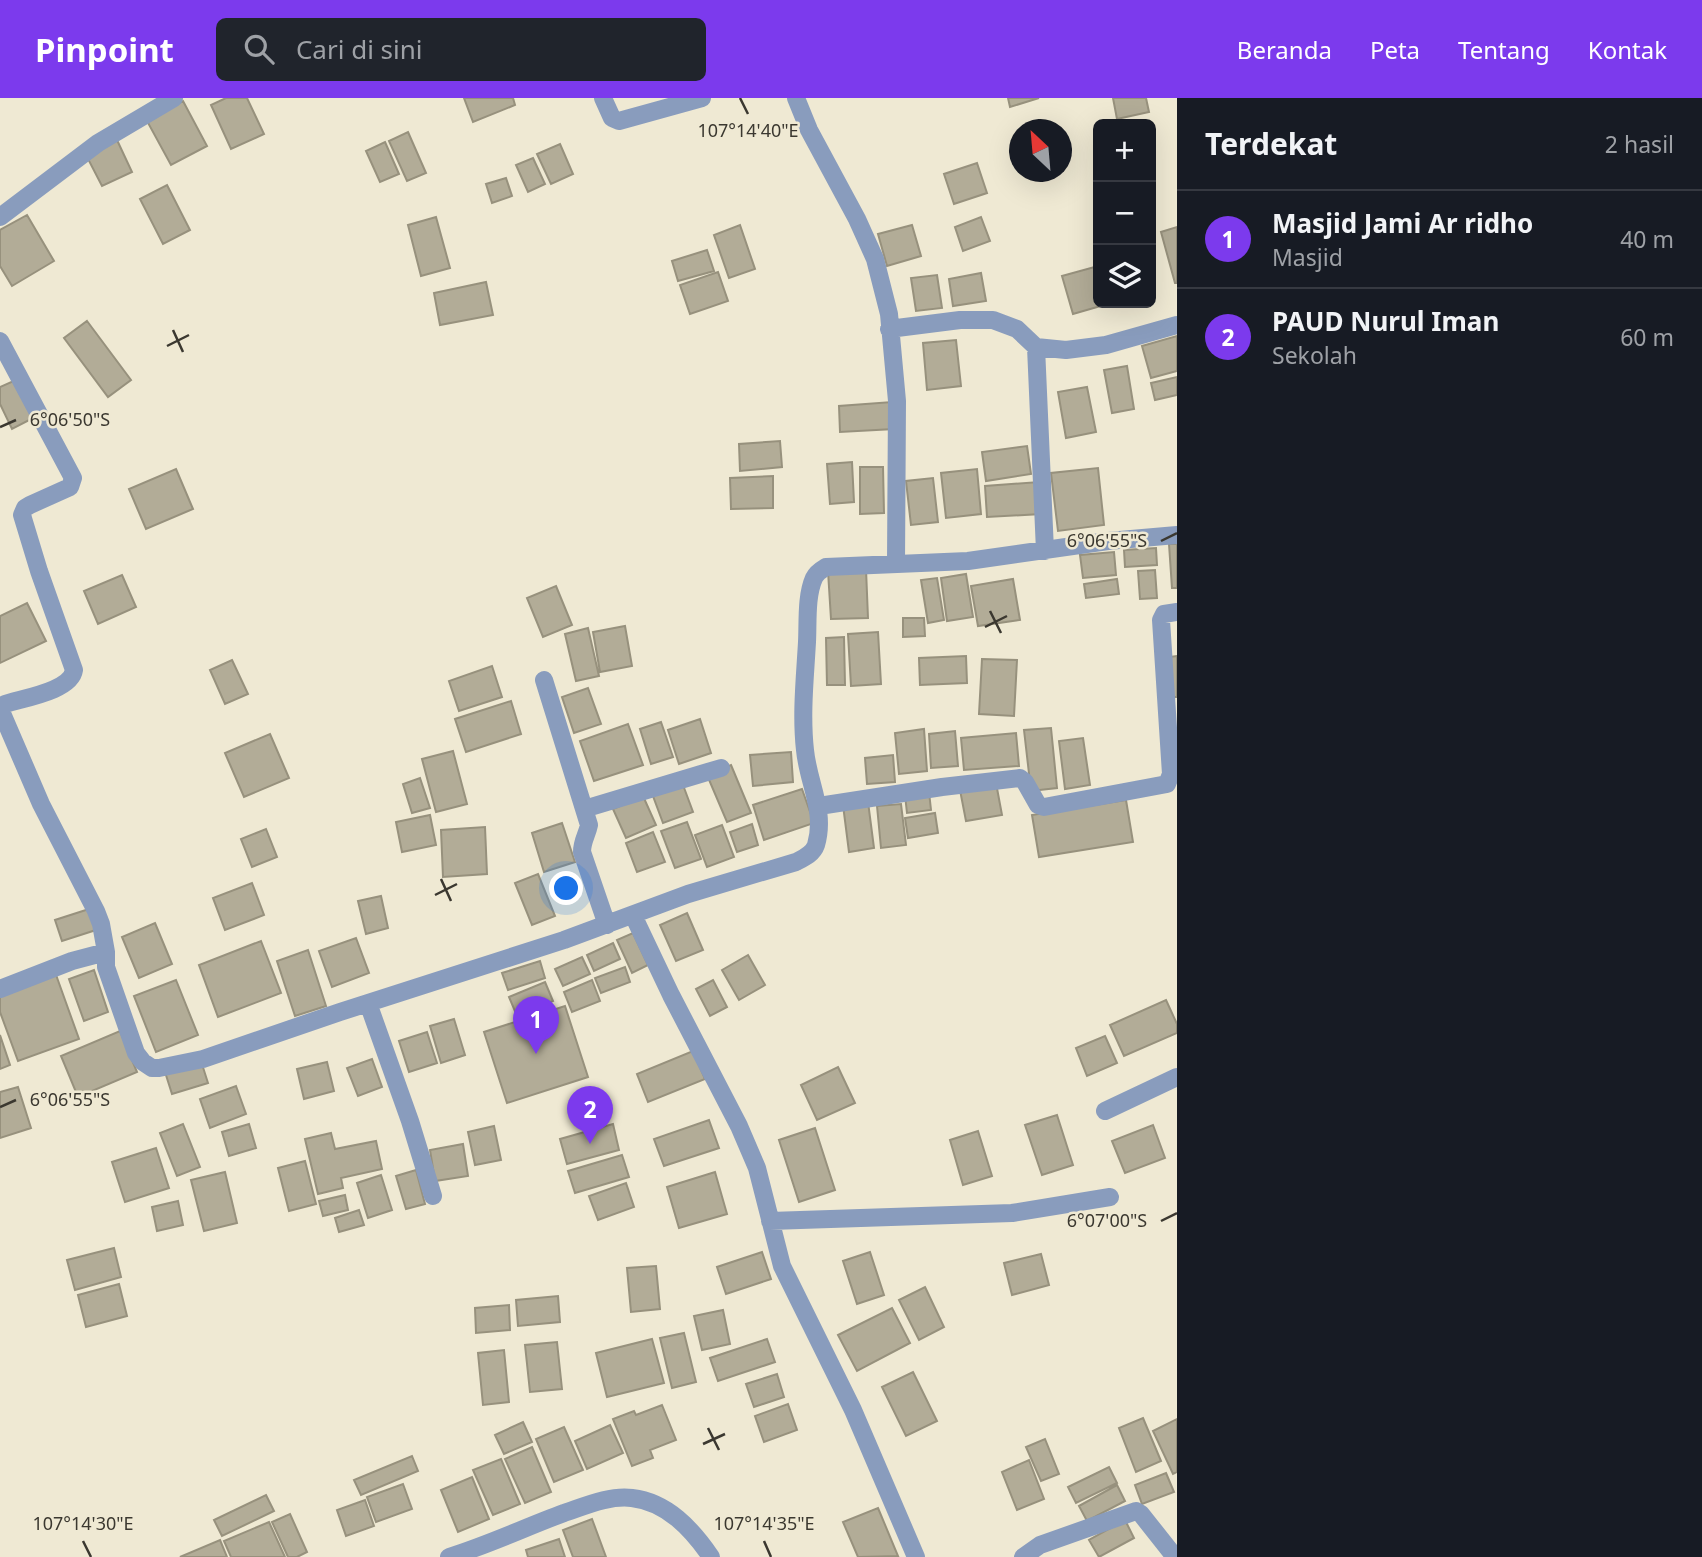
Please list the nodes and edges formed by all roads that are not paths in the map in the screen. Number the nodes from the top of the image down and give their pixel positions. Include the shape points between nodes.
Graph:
1 (174, 98) edge
2 (603, 98) edge
3 (702, 98) edge
4 (796, 98) edge
5 (0, 217) edge
6 (1177, 325) edge
7 (889, 329) junction
8 (0, 341) edge
9 (1036, 347) junction
10 (1177, 535) edge
11 (1045, 551) junction
12 (896, 563) junction
13 (1177, 612) edge
14 (544, 680) dead end
15 (721, 768) dead end
16 (819, 806) junction
17 (584, 809) junction
18 (633, 915) junction
19 (607, 925) junction
20 (106, 952) junction
21 (0, 989) edge
22 (368, 1003) junction
23 (1177, 1077) edge
24 (1105, 1111) dead end
25 (433, 1196) dead end
26 (1110, 1197) dead end
27 (770, 1221) junction
28 (449, 1557) edge
29 (711, 1557) edge
30 (916, 1557) edge
31 (1023, 1557) edge
32 (1175, 1557) edge

1 - 5 street via 98,143
2 - 3 street via 612,118 619,121
4 - 7 street via 875,259
6 - 9 street via 1107,345 1066,350
7 - 9 street via 993,320 1017,329
7 - 12 street via 897,401
8 - 20 street via 73,478 70,487 30,505 22,515 74,670 61,687 5,704 1,711 41,804 96,911
9 - 11 street
10 - 11 street
11 - 12 street via 968,561
12 - 16 street via 826,567 813,582 803,728 808,771
13 - 16 street via 1164,614 1161,621 1171,774 1167,784 1044,807 1020,778
14 - 17 street
15 - 17 street
16 - 18 street via 815,849 807,857
17 - 19 street via 589,825 582,852
18 - 19 street
18 - 27 street via 744,1137
19 - 22 street
20 - 21 street
20 - 22 street via 106,967 130,1040 152,1068 203,1059
22 - 25 street
23 - 24 street
26 - 27 street via 1012,1213
27 - 30 street via 782,1266 853,1410
28 - 29 street via 618,1497 653,1504 681,1519
31 - 32 street via 1040,1545 1136,1511

